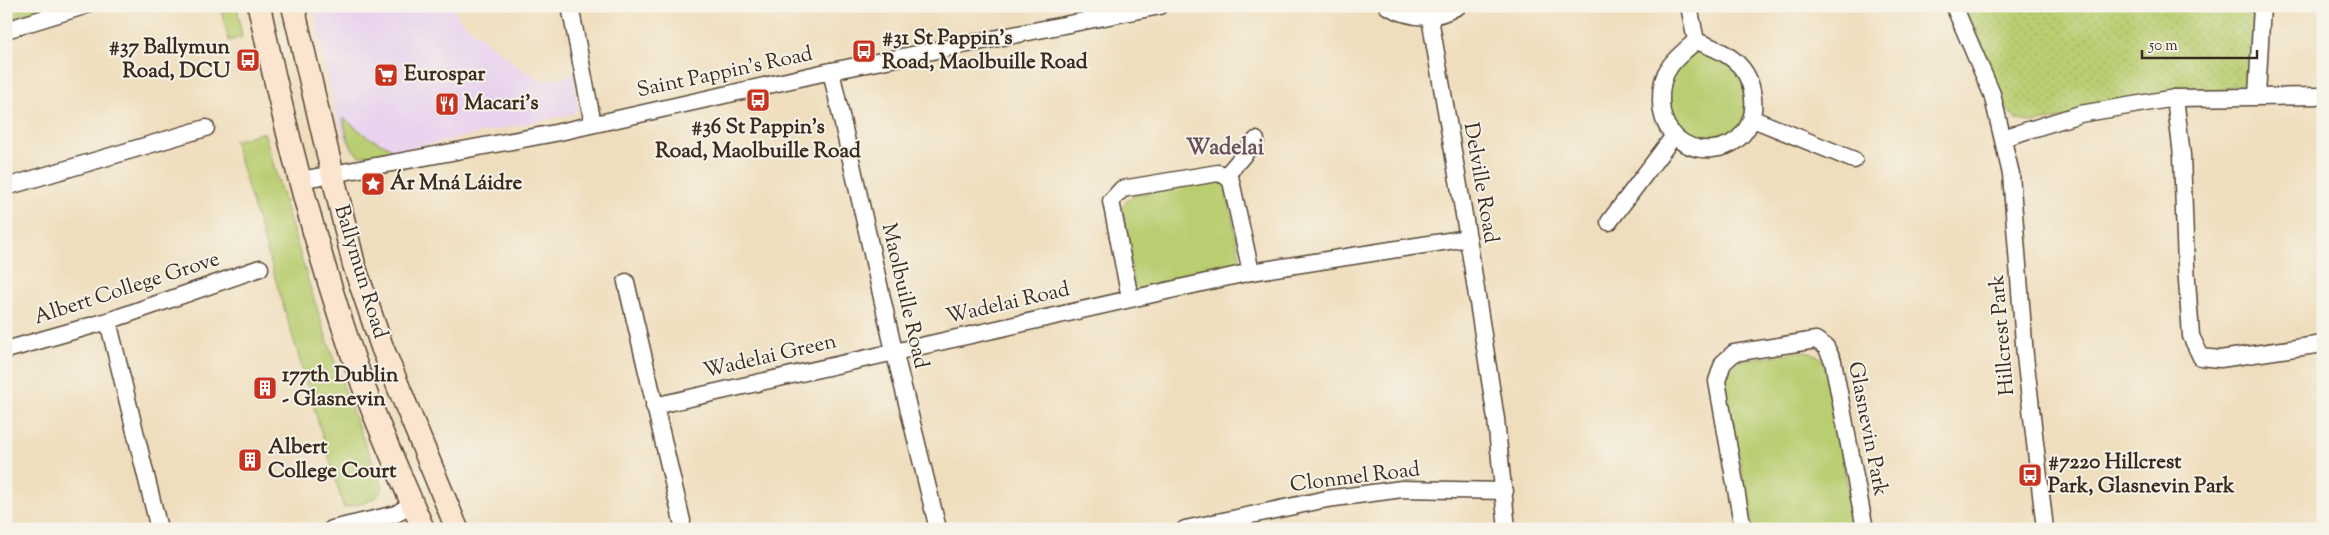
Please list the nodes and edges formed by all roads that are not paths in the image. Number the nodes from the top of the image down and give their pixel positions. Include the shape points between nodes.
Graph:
1 (84, 6) edge
2 (259, 6) edge
3 (293, 6) edge
4 (570, 6) edge
5 (1160, 6) edge
6 (1387, 6) edge
7 (1458, 6) edge
8 (1689, 6) edge
9 (1954, 6) edge
10 (2262, 6) edge
11 (1116, 11) edge
12 (1430, 18) junction
13 (6, 30) edge
14 (1696, 41) junction
15 (832, 71) junction
16 (2257, 96) junction
17 (2323, 96) edge
18 (2175, 98) junction
19 (1753, 119) junction
20 (593, 124) junction
21 (206, 128) dead end
22 (1673, 137) junction
23 (2004, 138) junction
24 (1256, 140) dead end
25 (1854, 160) dead end
26 (331, 174) junction
27 (1226, 176) junction
28 (300, 180) junction
29 (6, 187) edge
30 (1609, 222) dead end
31 (1468, 238) junction
32 (260, 268) dead end
33 (1251, 272) junction
34 (626, 282) dead end
35 (1130, 298) junction
36 (108, 321) junction
37 (2323, 344) edge
38 (382, 348) junction
39 (6, 350) edge
40 (894, 351) junction
41 (654, 406) junction
42 (1505, 492) junction
43 (412, 504) junction
44 (682, 522) dead end
45 (1212, 526) edge
46 (159, 529) edge
47 (332, 529) edge
48 (423, 529) edge
49 (458, 529) edge
50 (938, 529) edge
51 (1185, 529) edge
52 (1507, 529) edge
53 (1743, 529) edge
54 (1865, 529) edge
55 (2046, 529) edge

1 - 13 street
2 - 28 main road, Ballymun Road
3 - 26 main road, Ballymun Road
4 - 20 street
5 - 11 street, Saint Pappin's Road
6 - 12 street
7 - 12 street via 1446,14
8 - 14 street
9 - 23 street, Hillcrest Park via 1992,94
10 - 16 street
11 - 15 street, Saint Pappin's Road
12 - 31 street, Delville Road
14 - 19 street via 1728,55 1742,68 1750,80 1754,98
14 - 22 street via 1676,58 1664,74 1660,93 1661,114
15 - 20 street, Saint Pappin's Road
15 - 40 street, Maolbuille Road
16 - 17 street
16 - 18 street
18 - 23 street via 2080,114
18 - 37 street via 2182,155 2191,336 2201,357 2220,359
19 - 22 street via 1746,132 1730,146 1705,150 1683,144
19 - 25 street
20 - 26 street, Saint Pappin's Road
21 - 29 street
22 - 30 street
23 - 55 street, Hillcrest Park via 2011,174 2024,356
24 - 27 street
26 - 28 street, Saint Pappin's Road
26 - 38 main road, Ballymun Road via 348,244
27 - 33 street via 1231,181
27 - 35 street via 1218,173 1122,189 1111,201
28 - 43 main road, Ballymun Road via 363,384
31 - 33 street, Wadelai Road
31 - 42 street, Delville Road
32 - 36 street, Albert College Grove
33 - 35 street, Wadelai Road
34 - 41 street
35 - 40 street, Wadelai Road
36 - 39 street, Albert College Grove
36 - 46 street
38 - 43 main road via 379,372 422,476 424,491
38 - 49 main road, Ballymun Road
40 - 41 street, Wadelai Green
40 - 50 street, Maolbuille Road
41 - 44 street
42 - 45 street, Clonmel Road via 1402,489 1328,499
42 - 52 street, Delville Road
43 - 47 street via 396,514
43 - 48 main road, Ballymun Road
45 - 51 street, Clonmel Road
53 - 54 street, Glasnevin Park via 1717,381 1724,363 1734,352 1816,340 1826,347 1833,361

